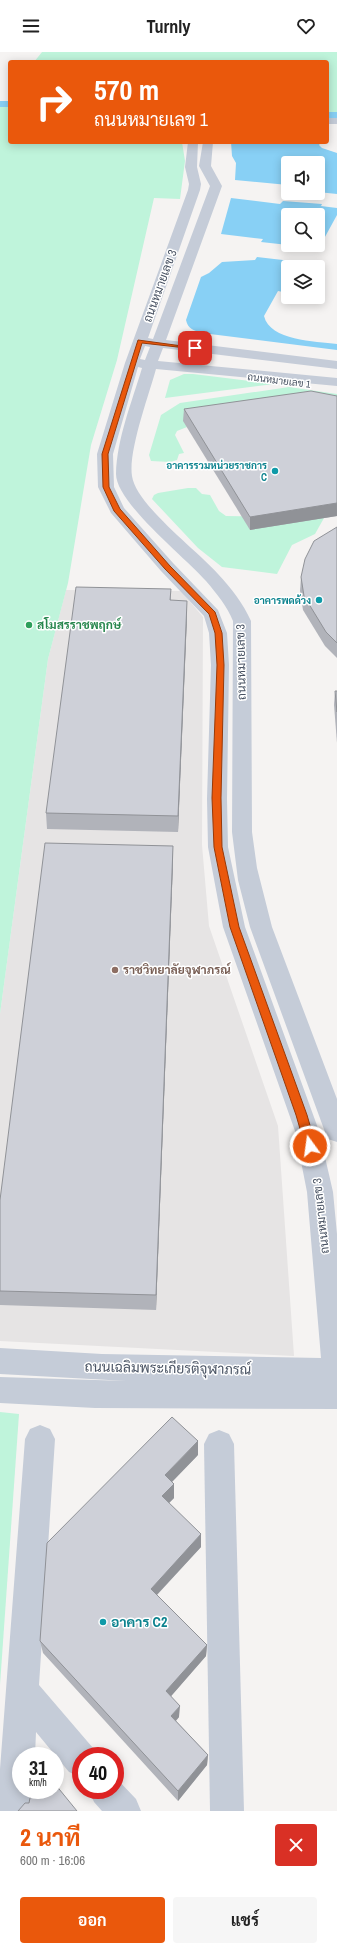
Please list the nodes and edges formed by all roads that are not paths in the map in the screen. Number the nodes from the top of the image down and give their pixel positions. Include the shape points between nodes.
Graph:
1 (193, 144) edge
2 (208, 144) edge
3 (140, 341) junction
4 (158, 343) junction
5 (207, 349) junction
6 (231, 352) junction
7 (141, 364) junction
8 (337, 365) edge
9 (175, 367) junction
10 (337, 370) edge
11 (221, 372) junction
12 (337, 382) edge
13 (337, 387) edge
14 (307, 1131) junction
15 (337, 1132) edge
16 (337, 1139) edge
17 (0, 1361) edge
18 (337, 1379) edge
19 (0, 1390) edge
20 (40, 1439) dead end
21 (219, 1444) dead end
22 (23, 1691) junction
23 (72, 1749) edge
24 (114, 1799) edge
25 (14, 1811) edge
26 (124, 1811) edge
27 (227, 1811) edge

1 - 3 street, ถนนหมายเลข 3 via 191,167 196,184
2 - 4 street, ถนนหมายเลข 3 via 205,166 216,186
3 - 4 street, ถนนหมายเลข 1
3 - 7 street, ถนนหมายเลข 3
4 - 5 street, ถนนหมายเลข 1
4 - 7 street, ถนนหมายเลข 3
5 - 6 street, ถนนหมายเลข 1
5 - 9 street via 178,352 173,356
6 - 8 street, ถนนหมายเลข 1
6 - 10 street, ถนนหมายเลข 1
7 - 9 street, ถนนหมายเลข 1
7 - 14 street, ถนนหมายเลข 3 via 105,454 106,490 117,510 167,568 212,614 218,633 218,847 234,927
7 - 15 street, ถนนหมายเลข 3 via 126,446 124,475 127,488 141,507 212,577 235,605 242,621 242,832 246,866 261,927
9 - 11 street, ถนนหมายเลข 1
11 - 12 street, ถนนหมายเลข 1
11 - 13 street, ถนนหมายเลข 1
14 - 16 street
14 - 18 street, ถนนหมายเลข 3 via 320,1192
17 - 18 street, ถนนเฉลิมพระเกียรติจุฬาภรณ์
18 - 19 street, ถนนเฉลิมพระเกียรติจุฬาภรณ์ via 95,1394
20 - 22 street
21 - 27 street
22 - 23 street
22 - 25 street
24 - 26 street

